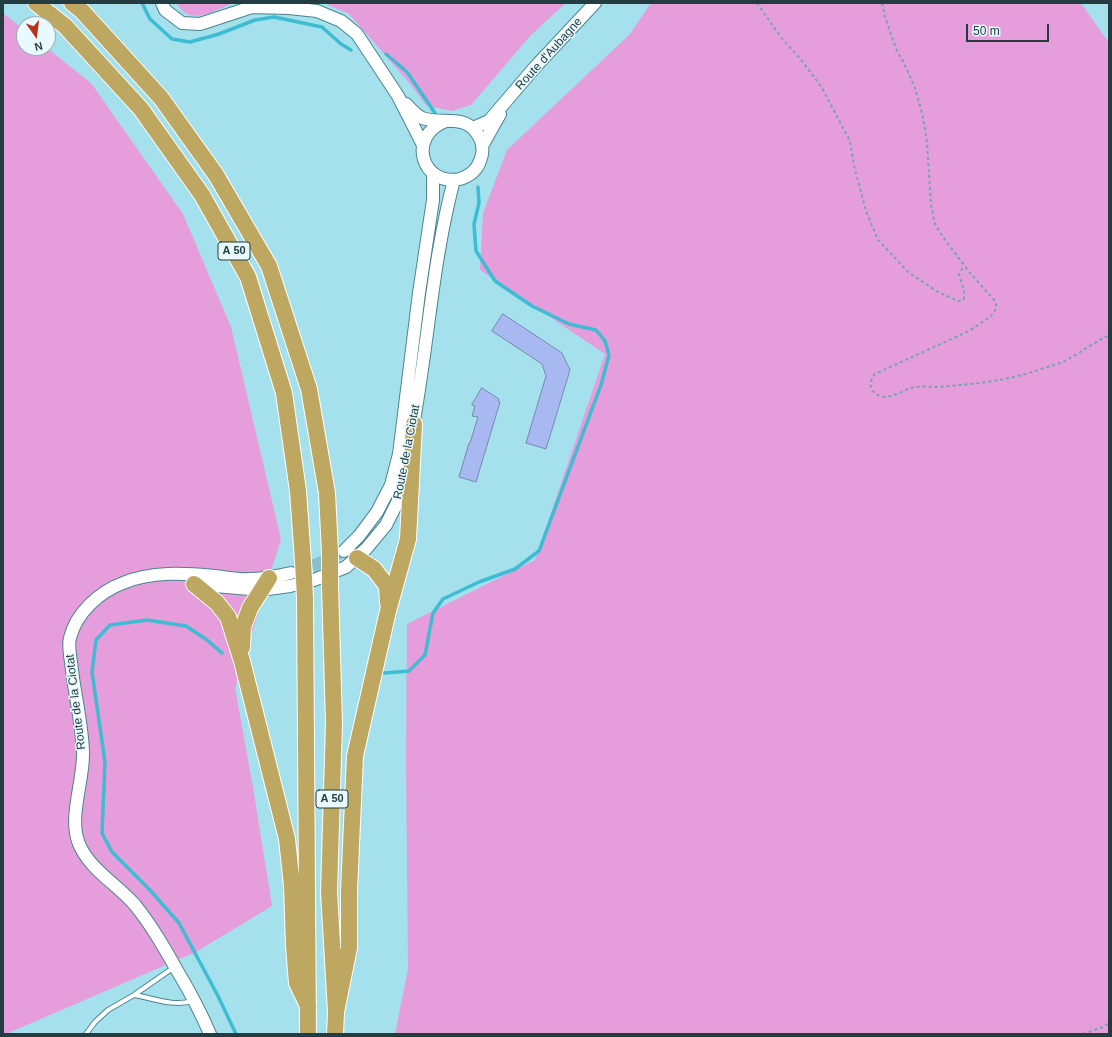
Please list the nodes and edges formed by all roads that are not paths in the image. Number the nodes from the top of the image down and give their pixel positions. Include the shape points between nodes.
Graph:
1 (36, 3) edge
2 (72, 3) edge
3 (162, 3) edge
4 (595, 3) edge
5 (398, 96) junction
6 (504, 105) junction
7 (446, 121) junction
8 (473, 128) junction
9 (423, 145) junction
10 (482, 146) junction
11 (433, 173) junction
12 (454, 180) junction
13 (419, 293) junction
14 (430, 302) junction
15 (414, 424) junction
16 (344, 558) junction
17 (291, 573) tunnel mouth
18 (161, 575) junction
19 (194, 584) junction
20 (265, 584) junction
21 (388, 610) junction
22 (242, 661) junction
23 (175, 966) junction
24 (134, 995) junction
25 (194, 1001) junction
26 (308, 1006) junction
27 (336, 1012) junction
28 (86, 1034) edge
29 (210, 1034) edge
30 (308, 1034) edge
31 (335, 1034) edge

1 - 26 highway, A 50, bridge via 65,26 141,109 202,195 248,277 284,393 298,491 305,598
2 - 16 highway, A 50 via 161,98 216,176 269,266 309,389 327,493
3 - 5 main road via 165,10 182,23 200,24 252,7 317,11 341,21 357,34
4 - 6 main road, Route d'Aubagne via 536,66
5 - 7 main road via 422,118
5 - 9 main road
6 - 8 main road, Route d'Aubagne via 489,121
6 - 10 main road, Route d'Aubagne
7 - 8 main road via 456,120
7 - 9 main road via 431,129
8 - 10 main road
9 - 11 main road via 424,160
10 - 12 main road via 482,156 472,173
11 - 12 main road
11 - 13 main road, Route de la Ciotat via 433,200
12 - 14 main road, Route de la Ciotat
13 - 14 lane
13 - 16 main road, Route de la Ciotat via 399,454 391,485 377,512
14 - 15 main road, Route de la Ciotat
15 - 16 main road, Route de la Ciotat via 399,499 386,525 366,549
15 - 21 highway via 408,538
16 - 20 main road, Route de la Ciotat, bridge via 314,580 290,586
16 - 21 highway via 374,569 387,586
16 - 27 highway, A 50, bridge via 330,586 334,723 329,892
17 - 20 main road, Route de la Ciotat
18 - 19 main road, Route de la Ciotat
18 - 20 main road, Route de la Ciotat via 194,574
18 - 23 main road, Route de la Ciotat via 143,576 122,583 102,594 74,625 69,640 83,753 75,821 79,844 84,854 135,905
19 - 20 main road, Route de la Ciotat
19 - 22 highway via 217,603 228,618
20 - 22 highway via 250,608 243,626
21 - 27 highway via 355,756 349,948
22 - 26 highway via 287,839 297,984
23 - 24 lane
23 - 25 main road, Route de la Ciotat
24 - 25 lane via 175,1003
24 - 28 lane via 108,1010
25 - 29 main road, Route de la Ciotat
26 - 30 highway, A 50
27 - 31 highway, A 50

